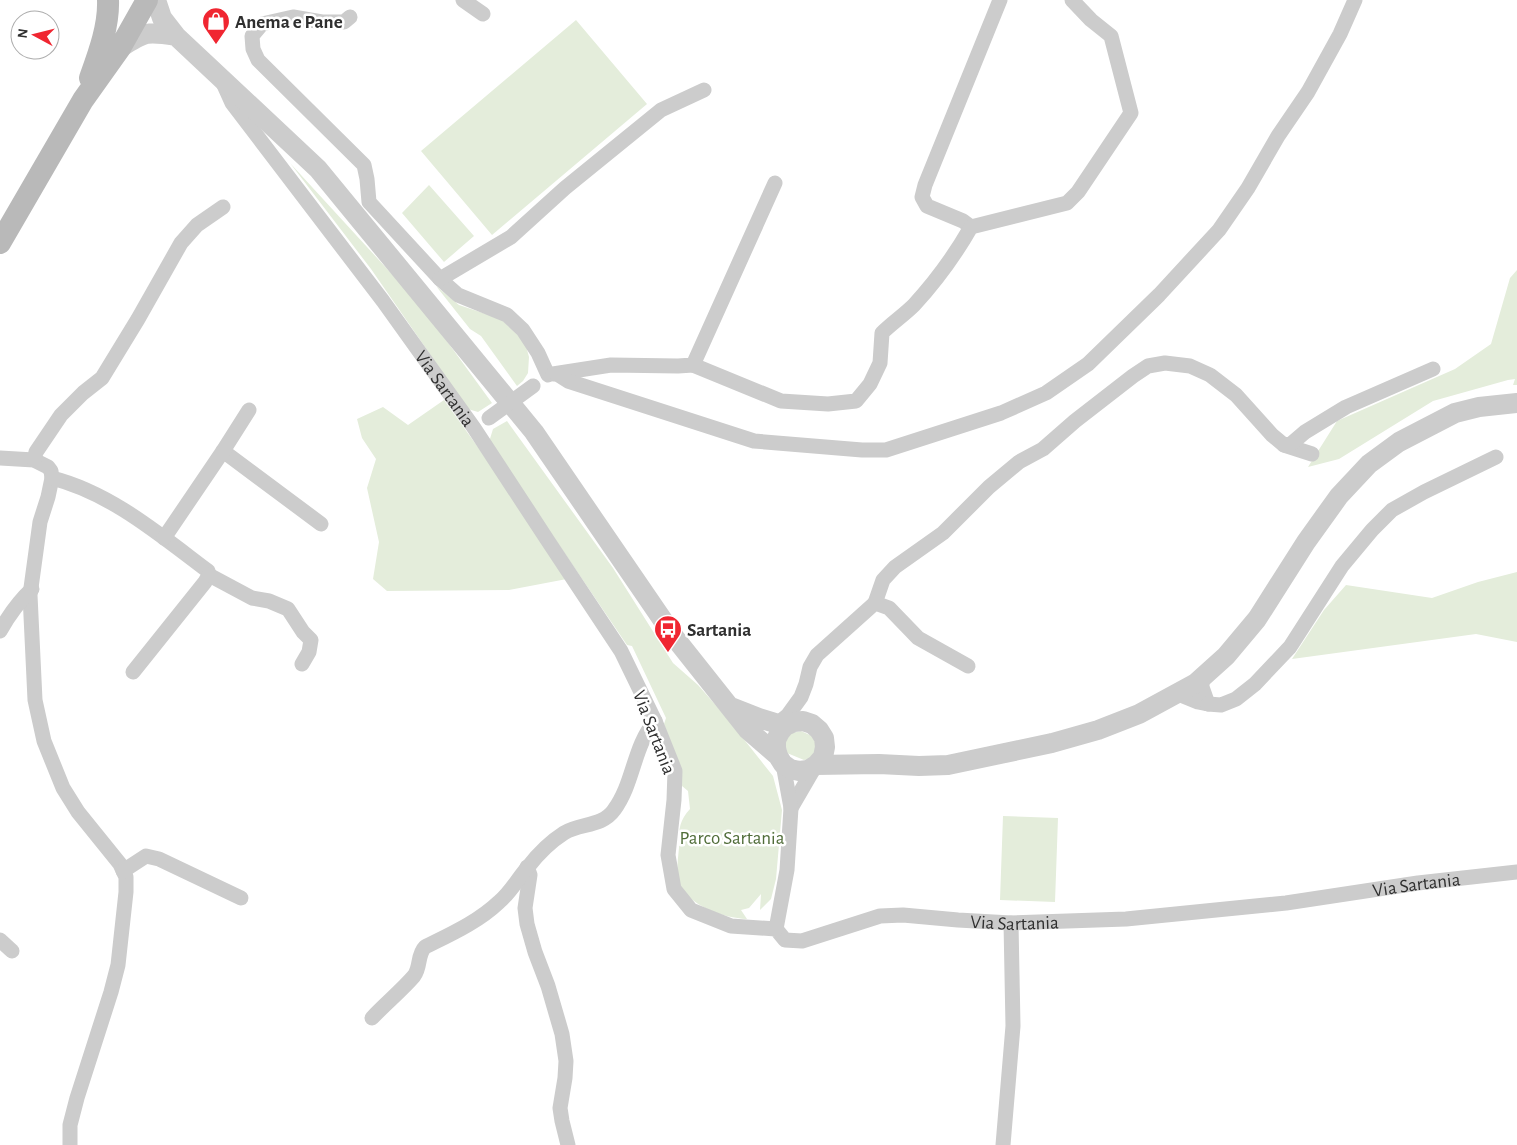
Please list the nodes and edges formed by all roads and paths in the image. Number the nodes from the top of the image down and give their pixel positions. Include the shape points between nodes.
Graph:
1 (108, 0) edge
2 (147, 0) edge
3 (156, 0) edge
4 (463, 0) edge
5 (1000, 0) edge
6 (1072, 0) edge
7 (1355, 0) edge
8 (483, 14) dead end
9 (350, 17) dead end
10 (176, 36) junction
11 (120, 48) junction
12 (220, 77) junction
13 (704, 90) dead end
14 (83, 100) junction
15 (775, 183) dead end
16 (223, 207) dead end
17 (971, 227) junction
18 (0, 243) edge
19 (440, 280) junction
20 (694, 364) junction
21 (1433, 369) dead end
22 (553, 374) junction
23 (1517, 403) edge
24 (249, 410) dead end
25 (474, 428) junction
26 (1284, 445) junction
27 (223, 451) junction
28 (1312, 454) dead end
29 (1496, 457) dead end
30 (0, 458) edge
31 (34, 460) junction
32 (52, 478) junction
33 (321, 524) dead end
34 (164, 538) junction
35 (209, 575) junction
36 (32, 589) junction
37 (875, 603) junction
38 (0, 631) edge
39 (302, 664) dead end
40 (968, 666) dead end
41 (133, 672) dead end
42 (1202, 677) junction
43 (806, 684) junction
44 (1176, 693) junction
45 (1208, 704) junction
46 (729, 706) junction
47 (654, 721) junction
48 (812, 724) junction
49 (781, 725) junction
50 (825, 747) junction
51 (780, 760) junction
52 (878, 764) junction
53 (816, 765) junction
54 (791, 808) junction
55 (527, 867) junction
56 (123, 871) junction
57 (1517, 872) edge
58 (242, 898) dead end
59 (1011, 923) junction
60 (776, 929) junction
61 (0, 940) edge
62 (12, 951) dead end
63 (372, 1018) dead end
64 (70, 1145) edge
65 (568, 1145) edge
66 (1002, 1145) edge

1 - 14 main road via 101,47
2 - 11 main road
3 - 10 street, Via Sartania via 162,18
4 - 8 street
5 - 17 street via 922,197 927,206
6 - 17 street via 1111,36 1131,113 1078,192 1067,203
7 - 22 street via 1308,92 1220,230 1088,364 1046,393 1001,413 886,450 862,450 754,441 568,382
9 - 19 street via 344,22 294,17 262,24 252,36 253,49 258,60 364,165 369,202
10 - 11 street via 154,32 139,35
10 - 12 street, Via Sartania
11 - 14 main road
12 - 25 street, Via Sartania via 232,103 383,301
12 - 46 street via 318,168 534,432 675,638
13 - 19 street via 661,110 565,188 511,237
14 - 18 main road
15 - 20 street
16 - 31 street via 197,225 182,243 102,378 61,415
17 - 20 street via 937,278 882,333 880,363 870,384 856,401 828,404 781,401
19 - 22 street via 458,295 507,314 523,330
20 - 22 street via 611,366
21 - 26 street via 1346,407 1304,432 1291,444
22 - 25 street, bridge
23 - 42 street via 1455,413 1399,442 1369,464 1339,496 1257,619 1226,656
24 - 27 street
25 - 47 street, Via Sartania via 621,651
26 - 28 street
26 - 37 street via 1236,395 1210,375 1190,366 1165,363 1148,366 989,487 943,532 883,580
27 - 33 street
27 - 34 street
29 - 45 street via 1392,510 1342,566 1290,647 1255,684 1236,699 1221,705
30 - 31 street
31 - 32 street via 48,467
32 - 34 street via 72,483 106,499
32 - 36 street via 40,522
34 - 35 street
35 - 39 street via 252,598 288,608 311,640
35 - 41 street
36 - 38 street via 19,600
36 - 56 street via 35,700 44,740 63,788
37 - 40 street via 889,608 918,638
37 - 43 street via 817,655
42 - 44 street
42 - 45 street
43 - 48 street via 807,708
43 - 49 street via 796,706
44 - 45 street
44 - 52 street via 1139,714 1052,743 948,765
46 - 49 street
46 - 51 street via 748,730
47 - 55 street via 646,731 626,791 614,812 599,823 566,832
47 - 60 street, Via Sartania via 675,771 668,856 674,889 691,910 731,926
48 - 49 street via 803,721
48 - 50 street via 824,738
49 - 51 street via 776,740
50 - 52 street
50 - 53 street via 823,757
51 - 53 street via 790,769 799,771
51 - 54 street
52 - 53 street
53 - 54 street
54 - 60 street via 787,870
55 - 63 street via 514,886 481,918 425,947 414,976
55 - 65 street via 530,876 525,908 527,924 560,1026 566,1061 560,1108
56 - 58 street via 146,856
56 - 64 street via 126,892 118,965 77,1098 70,1125
57 - 59 street, Via Sartania via 1126,920
59 - 60 street, Via Sartania via 880,916 802,941 785,940
59 - 66 street via 1013,1026
61 - 62 street

